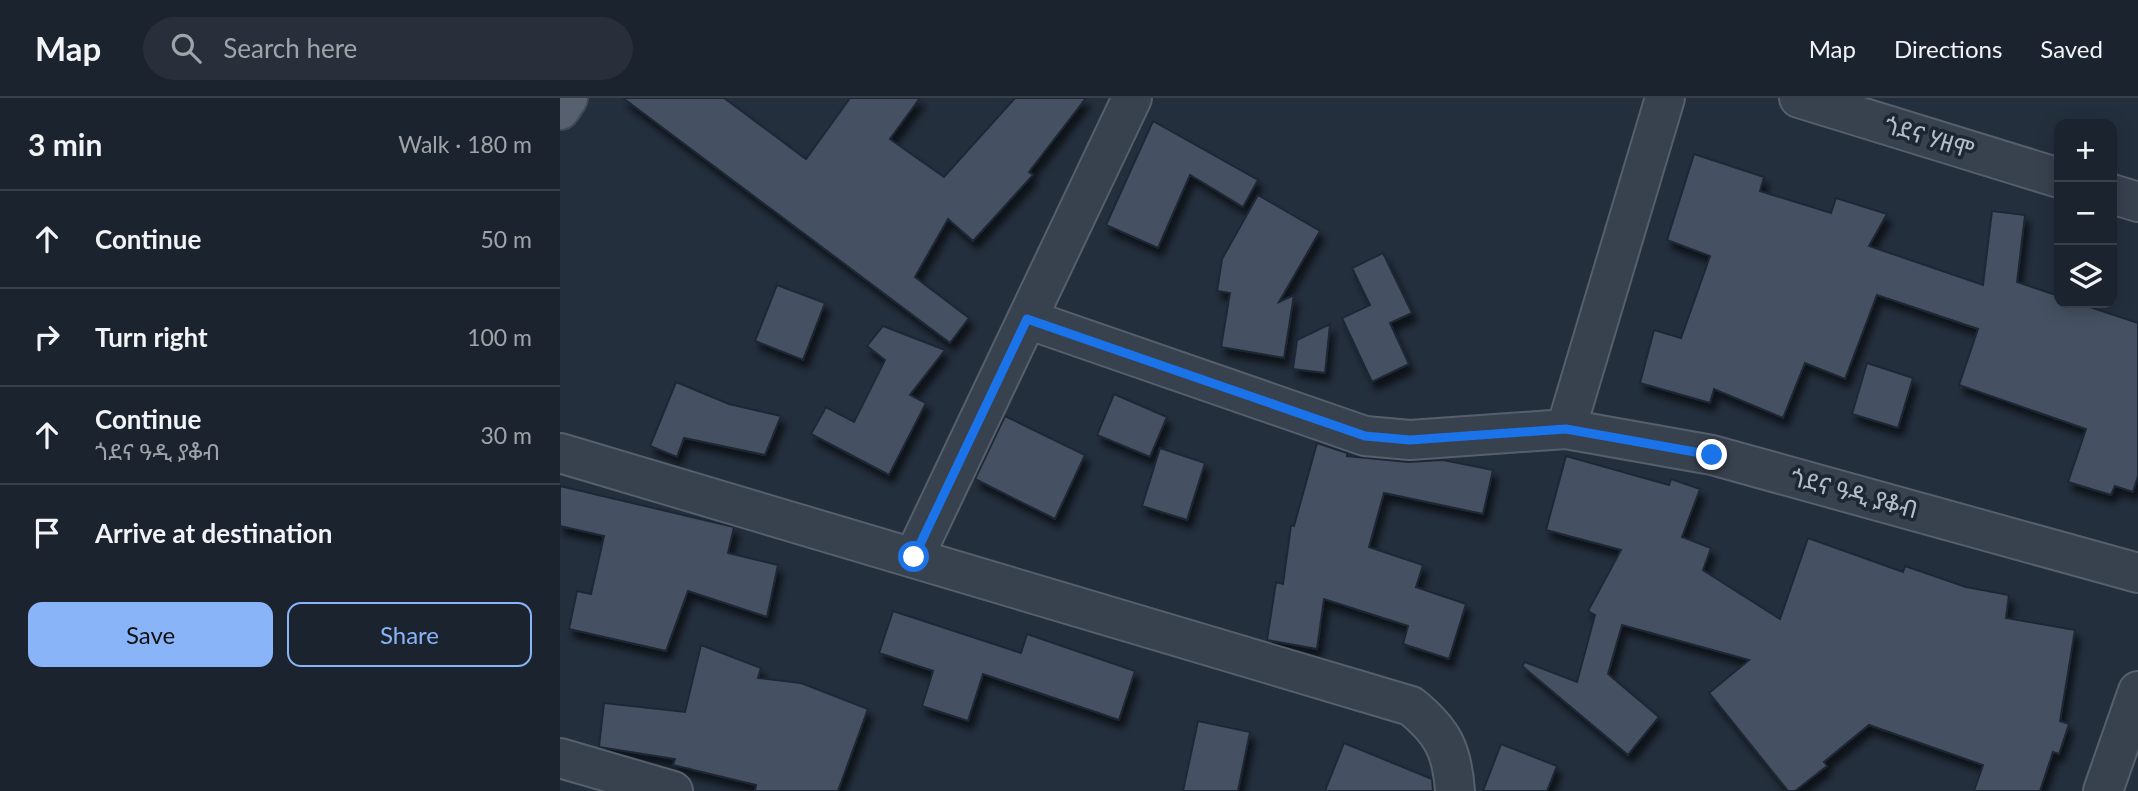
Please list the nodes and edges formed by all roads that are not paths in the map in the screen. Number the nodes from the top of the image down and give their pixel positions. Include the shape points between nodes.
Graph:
1 (568, 98) edge
2 (1132, 98) edge
3 (1665, 98) edge
4 (1799, 98) edge
5 (560, 110) edge
6 (2054, 175) edge
7 (2117, 196) edge
8 (2138, 202) edge
9 (1027, 319) junction
10 (1566, 429) junction
11 (560, 453) edge
12 (914, 557) junction
13 (2138, 573) edge
14 (2138, 691) edge
15 (560, 758) edge
16 (673, 791) edge
17 (1455, 791) edge
18 (2104, 791) edge

1 - 5 main road
2 - 9 street
3 - 10 street
4 - 6 street, ጎደና ሃዘሞ
7 - 8 street
9 - 10 street, ጎደና ዓዲ ያቆብ via 1365,436 1410,440
9 - 12 street
10 - 13 street, ጎደና ዓዲ ያቆብ via 1712,455
11 - 12 street
12 - 17 street via 1411,706 1446,743
14 - 18 street
15 - 16 street

